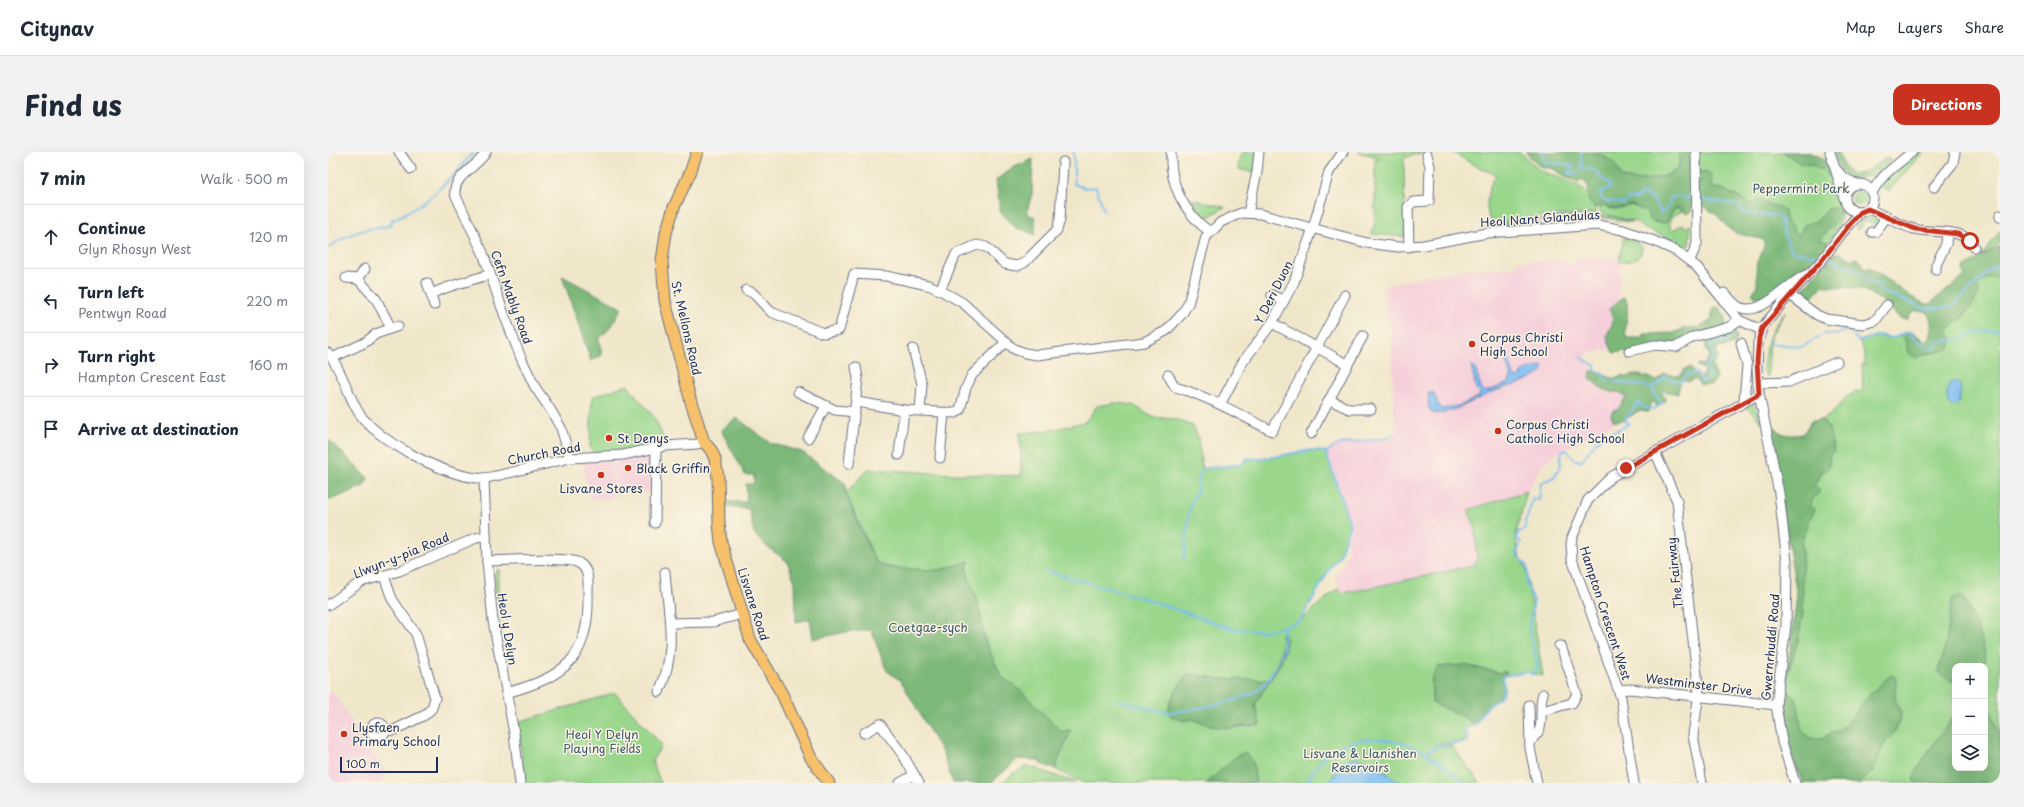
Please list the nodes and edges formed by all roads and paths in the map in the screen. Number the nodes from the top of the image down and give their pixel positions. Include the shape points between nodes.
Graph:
1 (399, 152) edge
2 (486, 152) edge
3 (697, 152) edge
4 (1170, 152) edge
5 (1259, 152) edge
6 (1343, 152) edge
7 (1696, 152) edge
8 (1830, 152) edge
9 (1912, 152) edge
10 (1954, 152) edge
11 (1427, 155) dead end
12 (1063, 162) dead end
13 (1835, 168) junction
14 (411, 170) dead end
15 (1887, 172) junction
16 (1859, 184) junction
17 (1934, 187) dead end
18 (1845, 202) junction
19 (1869, 204) junction
20 (1248, 213) junction
21 (1887, 216) junction
22 (1313, 228) junction
23 (1210, 232) junction
24 (1872, 232) dead end
25 (1842, 233) junction
26 (1947, 233) junction
27 (1410, 247) junction
28 (1974, 247) dead end
29 (1690, 260) junction
30 (365, 269) dead end
31 (1936, 270) dead end
32 (490, 274) junction
33 (1809, 274) junction
34 (346, 278) dead end
35 (358, 279) junction
36 (427, 283) dead end
37 (1715, 289) junction
38 (746, 290) dead end
39 (940, 290) junction
40 (431, 294) junction
41 (1790, 294) junction
42 (1272, 295) dead end
43 (1345, 295) dead end
44 (1284, 301) junction
45 (434, 305) dead end
46 (1887, 305) dead end
47 (1739, 320) junction
48 (1272, 323) junction
49 (1761, 330) junction
50 (1362, 336) dead end
51 (1005, 343) junction
52 (1741, 343) dead end
53 (1318, 348) junction
54 (913, 349) dead end
55 (1629, 351) dead end
56 (330, 356) edge
57 (1837, 362) dead end
58 (1347, 364) junction
59 (856, 367) dead end
60 (1168, 374) dead end
61 (1758, 383) junction
62 (798, 392) dead end
63 (1759, 394) junction
64 (1330, 400) junction
65 (1744, 401) junction
66 (857, 402) junction
67 (1221, 404) junction
68 (826, 406) junction
69 (1371, 409) dead end
70 (904, 410) junction
71 (920, 411) junction
72 (855, 412) junction
73 (944, 413) junction
74 (1311, 434) dead end
75 (808, 438) dead end
76 (704, 442) junction
77 (656, 448) junction
78 (1655, 452) junction
79 (899, 455) dead end
80 (570, 458) junction
81 (940, 458) dead end
82 (850, 464) dead end
83 (484, 478) junction
84 (655, 522) dead end
85 (486, 536) junction
86 (488, 562) junction
87 (665, 572) dead end
88 (384, 576) junction
89 (328, 605) edge
90 (742, 614) junction
91 (670, 623) junction
92 (1559, 646) dead end
93 (1619, 690) junction
94 (659, 692) dead end
95 (506, 693) junction
96 (1543, 694) dead end
97 (1698, 696) junction
98 (1529, 705) dead end
99 (1776, 705) junction
100 (1542, 711) junction
101 (385, 731) dead end
102 (864, 733) dead end
103 (1530, 744) junction
104 (917, 779) edge
105 (520, 783) edge
106 (829, 783) edge
107 (900, 783) edge
108 (1537, 783) edge
109 (1634, 783) edge
110 (1702, 783) edge
111 (1795, 783) edge

1 - 14 street
2 - 32 street, Cefn Mably Road via 454,187
3 - 76 main road, St. Mellons Road via 669,219 663,246 662,275 665,300 687,388
4 - 23 street via 1172,178 1180,199 1196,220
5 - 20 street
6 - 22 street via 1329,172
7 - 29 street via 1696,247
8 - 13 street
9 - 15 street
10 - 17 street via 1953,163
11 - 27 street via 1430,166 1429,201 1413,202 1408,207
12 - 39 street via 1060,219 1057,230 1017,266 1005,264 986,247 977,245 956,254
13 - 16 street via 1847,180
13 - 18 street
15 - 16 street
15 - 19 street via 1877,183
16 - 18 street via 1848,189
16 - 19 street via 1870,189
18 - 19 street via 1853,212
18 - 25 street via 1846,219
19 - 21 street
19 - 25 street
20 - 22 street, Heol Nant Glandulas
20 - 23 street, Heol Nant Glandulas via 1228,218
21 - 24 street via 1876,232
21 - 26 street via 1915,229
22 - 27 street, Heol Nant Glandulas via 1367,243
22 - 44 street, Y Deri Duon via 1298,274
23 - 51 street via 1203,244 1188,304 1175,322 1156,338 1144,342 1037,355 1018,351
25 - 33 street
26 - 28 street via 1963,235
26 - 31 street via 1946,244
27 - 29 street, Heol Nant Glandulas via 1487,233 1598,225 1614,227 1654,240
29 - 37 street, Heol Nant Glandulas
30 - 35 street
32 - 40 street
32 - 80 street, Cefn Mably Road via 521,358 535,387 561,428
33 - 37 street via 1795,279 1755,309 1738,306
33 - 41 street
34 - 35 street
35 - 56 street via 394,327
36 - 40 street
37 - 47 street
38 - 39 street via 753,293 771,312 823,333 839,330 854,274 886,276
39 - 51 street via 963,303
40 - 45 street
41 - 46 street via 1817,315 1848,322 1870,323 1879,317
41 - 49 street
42 - 44 street
43 - 53 street
44 - 48 street, Y Deri Duon
47 - 49 street
47 - 55 street via 1729,327 1693,337 1676,347 1655,345
48 - 53 street
48 - 67 street, Y Deri Duon via 1242,363
49 - 61 street, Gwernrhuddi Road via 1757,361
50 - 58 street
51 - 73 street via 972,375 960,410
52 - 65 street via 1747,365
53 - 58 street
53 - 67 street via 1272,431
54 - 71 street via 922,384
56 - 83 street via 358,411 376,432 427,461 463,474
57 - 61 street via 1789,382
58 - 64 street
59 - 66 street
60 - 67 street via 1175,387
61 - 63 street, Gwernrhuddi Road
62 - 68 street
63 - 65 street, Hampton Crescent West
63 - 99 street, Gwernrhuddi Road via 1779,493 1787,562 1786,625
64 - 69 street via 1349,409
64 - 74 street
65 - 78 street, Hampton Crescent West
66 - 70 street
66 - 72 street
68 - 72 street via 835,410
68 - 75 street
70 - 71 street
70 - 79 street
71 - 73 street
72 - 82 street
73 - 81 street
76 - 77 street, Church Road
76 - 90 main road, Lisvane Road via 715,459 721,542
77 - 80 street, Church Road via 623,455
77 - 84 street
78 - 93 street, Hampton Crescent West via 1608,480 1588,500 1570,544 1572,558
78 - 97 street, The Fairway via 1678,501
80 - 83 street, Church Road
83 - 85 street, Heol y Delyn
85 - 86 street, Heol y Delyn
85 - 88 street, Llwyn-y-pia Road
86 - 95 street, Heol y Delyn via 494,628
86 - 95 street via 571,561 584,568 588,577 587,626 575,656 554,675
87 - 91 street
88 - 89 street, Llwyn-y-pia Road via 361,582
88 - 101 street via 392,599 416,634 435,698 432,708 425,715 394,730
90 - 91 street via 713,622
90 - 106 main road, Lisvane Road via 752,644 782,694 811,758
91 - 94 street via 670,659
92 - 100 street via 1577,694 1572,703
93 - 97 street, Westminster Drive
93 - 109 street, Hampton Crescent West
95 - 105 street, Heol y Delyn
96 - 100 street
97 - 99 street, Westminster Drive
97 - 110 street, The Fairway via 1693,740
98 - 103 street
99 - 111 street, Gwernrhuddi Road via 1782,742
100 - 103 street via 1539,731
102 - 104 street via 880,724
103 - 108 street
104 - 107 street

